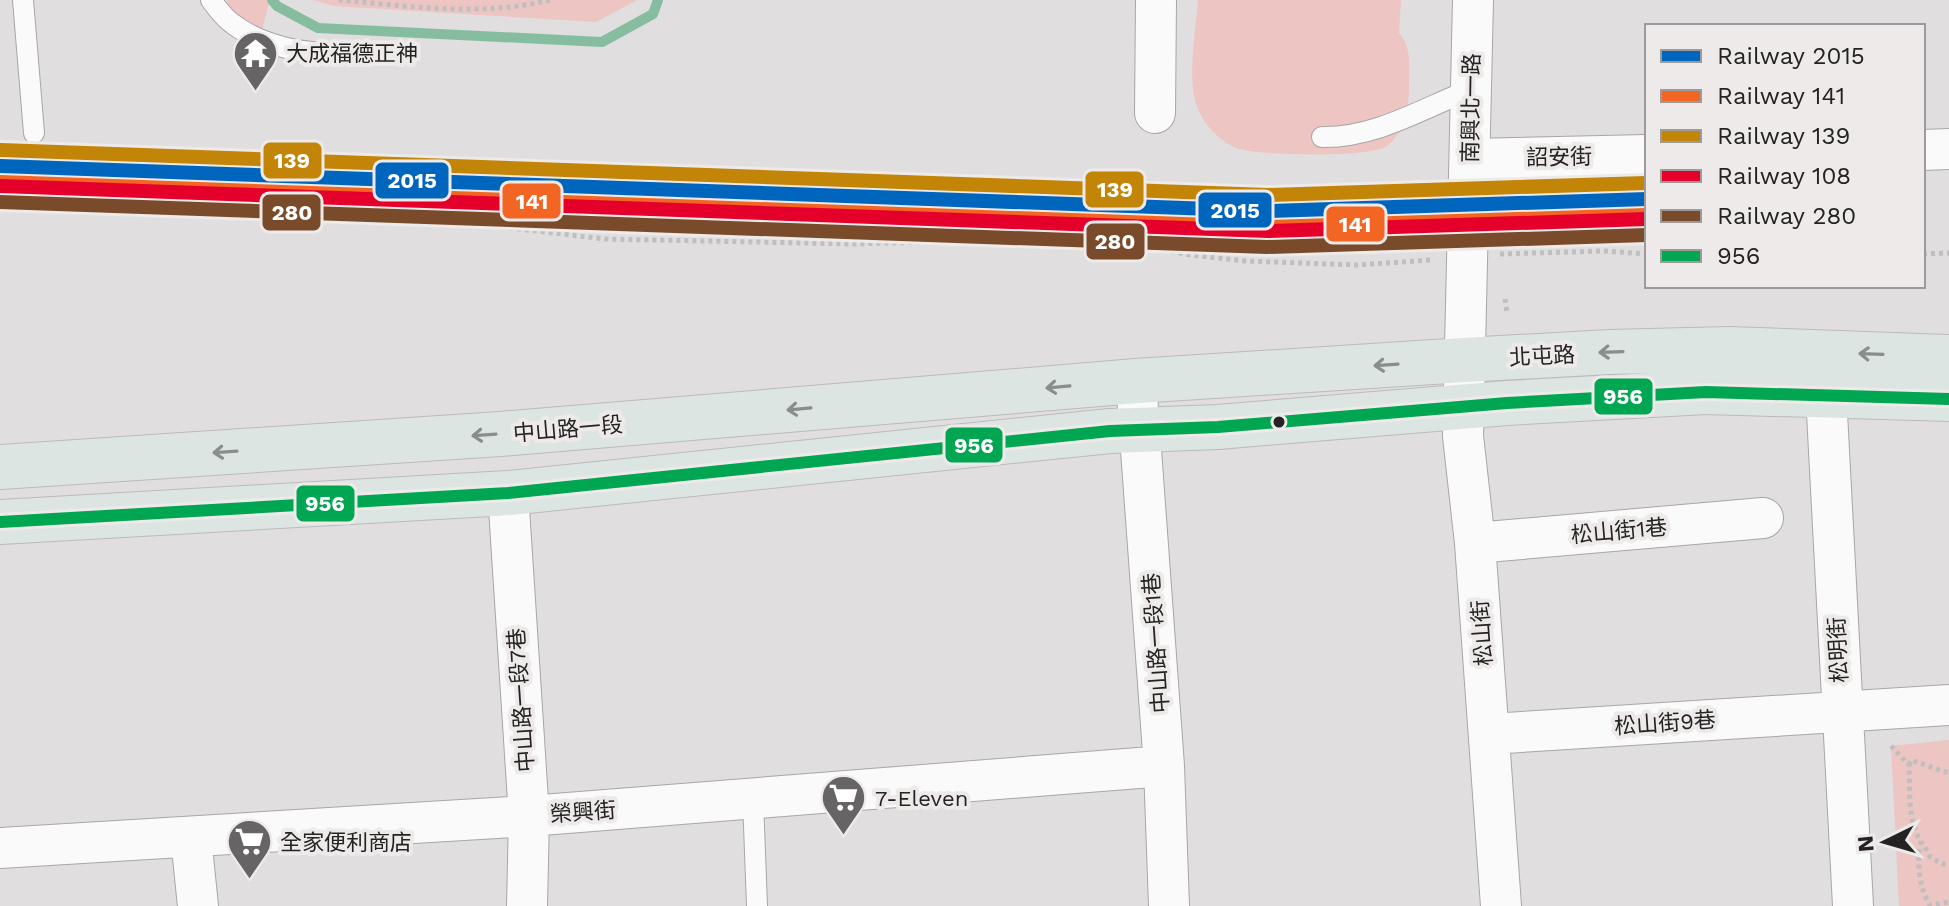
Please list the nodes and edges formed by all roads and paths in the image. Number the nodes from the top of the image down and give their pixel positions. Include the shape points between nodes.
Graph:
1 (23, 0) edge
2 (211, 0) edge
3 (339, 0) edge
4 (550, 0) edge
5 (1156, 0) edge
6 (1473, 0) edge
7 (361, 1) edge
8 (312, 52) dead end
9 (1472, 89) junction
10 (1155, 113) dead end
11 (34, 133) dead end
12 (1322, 137) dead end
13 (1949, 149) edge
14 (1925, 150) edge
15 (1645, 155) edge
16 (1471, 159) junction
17 (0, 188) edge
18 (1949, 253) edge
19 (1645, 254) edge
20 (1925, 254) edge
21 (1466, 256) junction
22 (1949, 357) edge
23 (1464, 360) junction
24 (1136, 381) junction
25 (1826, 394) junction
26 (1949, 399) edge
27 (1463, 408) junction
28 (1141, 429) junction
29 (0, 467) edge
30 (508, 493) junction
31 (1763, 518) dead end
32 (0, 522) edge
33 (1475, 543) junction
34 (1949, 705) edge
35 (1841, 712) junction
36 (1489, 734) junction
37 (1891, 746) dead end
38 (1909, 765) junction
39 (1164, 766) junction
40 (1949, 773) edge
41 (753, 799) junction
42 (529, 816) junction
43 (191, 838) junction
44 (1921, 841) junction
45 (0, 848) edge
46 (1949, 863) edge
47 (1949, 902) edge
48 (198, 906) edge
49 (527, 906) edge
50 (757, 906) edge
51 (1169, 906) edge
52 (1501, 906) edge
53 (1853, 906) edge

1 - 11 lane
2 - 8 lane via 230,23 253,36
3 - 7 path
4 - 7 path via 474,9
5 - 10 street
6 - 9 street, 南興北一路
9 - 12 lane via 1378,129
9 - 16 street, 南興北一路
13 - 14 street
15 - 16 street, 詔安街
16 - 21 street, 南興北一路
17 - 21 path via 50,196 319,200 381,213 605,239 854,244 1096,237 1191,255 1284,264 1407,263
18 - 20 path
19 - 21 path
21 - 23 street, 南興北一路
22 -> 23 main road, 北屯路 via 1729,349
23 -> 24 main road, 北屯路
23 - 27 street, 松山街
24 - 28 street, 中山路一段1巷
24 -> 29 main road, 中山路一段 via 500,434
25 - 26 main road, 北屯路
25 - 27 main road, 北屯路 via 1706,392
25 - 35 street, 松明街
27 - 28 main road, 北屯路
27 - 33 street, 松山街
28 - 30 main road
28 - 39 street, 中山路一段1巷
30 - 32 main road
30 - 42 street, 中山路一段7巷
31 - 33 street, 松山街1巷
33 - 36 street, 松山街
34 - 35 street, 松山街9巷
35 - 36 street, 松山街9巷
35 - 53 street, 松明街
36 - 52 street, 松山街
37 - 38 path
38 - 40 path via 1911,760
38 - 44 path via 1914,828
39 - 41 street, 榮興街
39 - 51 street, 中山路一段1巷
41 - 42 street, 榮興街
41 - 50 lane
42 - 43 street, 榮興街
42 - 49 street, 中山路一段7巷
43 - 45 street, 榮興街
43 - 48 street
44 - 46 path via 1930,857
44 - 47 path via 1926,899 1930,905

